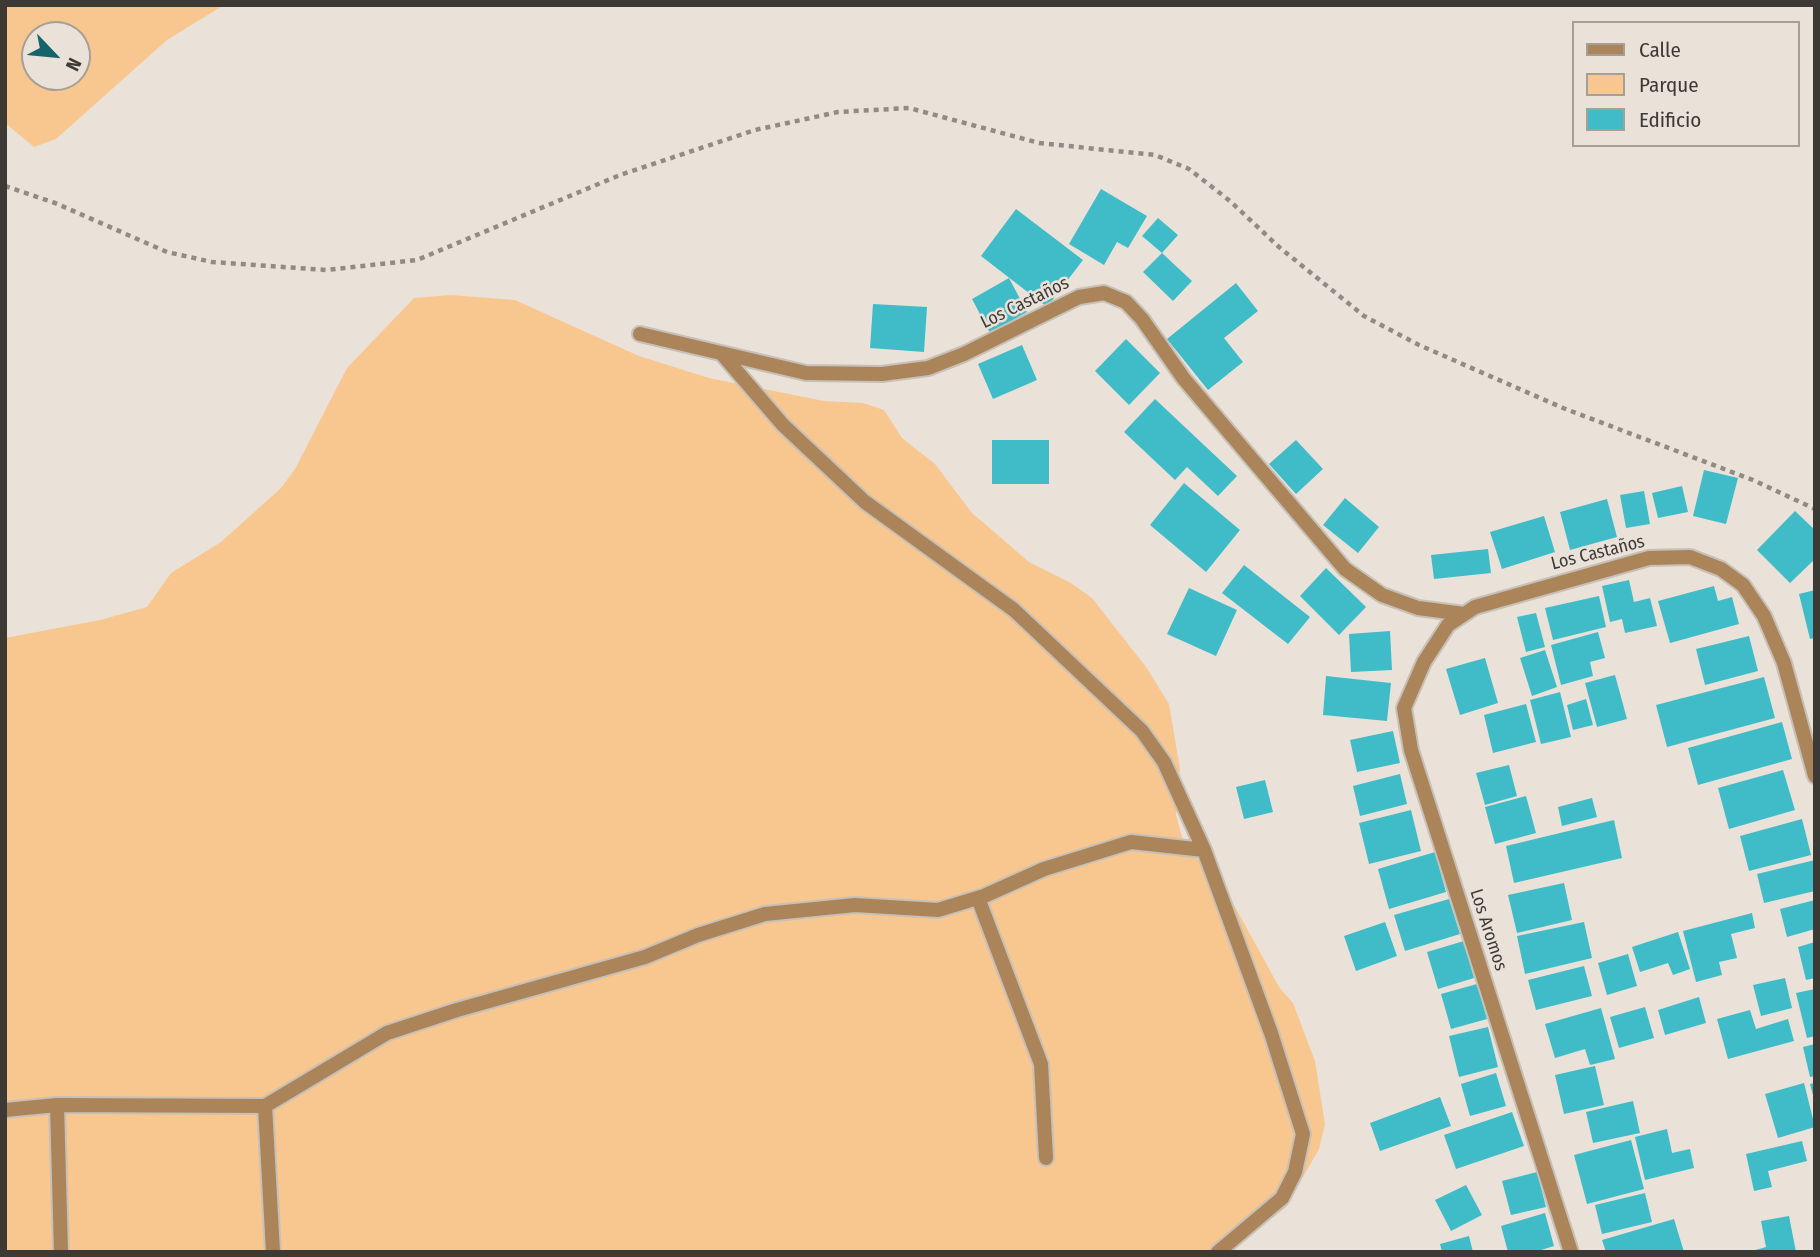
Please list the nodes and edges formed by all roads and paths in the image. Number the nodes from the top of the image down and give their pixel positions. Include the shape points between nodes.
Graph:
1 (5, 186) edge
2 (640, 334) dead end
3 (722, 354) junction
4 (1815, 509) edge
5 (1464, 614) junction
6 (1448, 625) joint
7 (1815, 776) edge
8 (1204, 850) junction
9 (978, 898) junction
10 (57, 1105) junction
11 (265, 1106) junction
12 (5, 1110) edge
13 (1046, 1158) dead end
14 (61, 1252) edge
15 (273, 1252) edge
16 (1219, 1252) edge
17 (1571, 1252) edge

1 - 4 path via 166,252 212,262 326,270 417,260 620,175 755,130 838,112 909,108 1039,143 1155,155 1189,169 1364,316 1563,408 1753,480
2 - 3 street, Los Castaños
3 - 5 street, Los Castaños via 806,373 883,374 928,368 1079,297 1104,293 1126,302 1142,319 1184,379 1345,569 1382,595 1418,608
3 - 8 street via 783,425 865,502 1014,610 1142,731 1164,762
5 - 6 street, Los Castaños
5 - 7 street, Los Castaños via 1475,607 1649,558 1690,557 1721,569 1743,585 1764,616 1784,663
6 - 17 street, Los Aromos via 1424,662 1404,708 1411,750
8 - 9 street via 1131,842 1044,869
8 - 16 street via 1303,1134 1295,1172 1282,1198
9 - 11 street via 938,910 855,905 765,914 645,957 387,1034
9 - 13 street via 1041,1064
10 - 11 street
10 - 12 street
10 - 14 street
11 - 15 street

